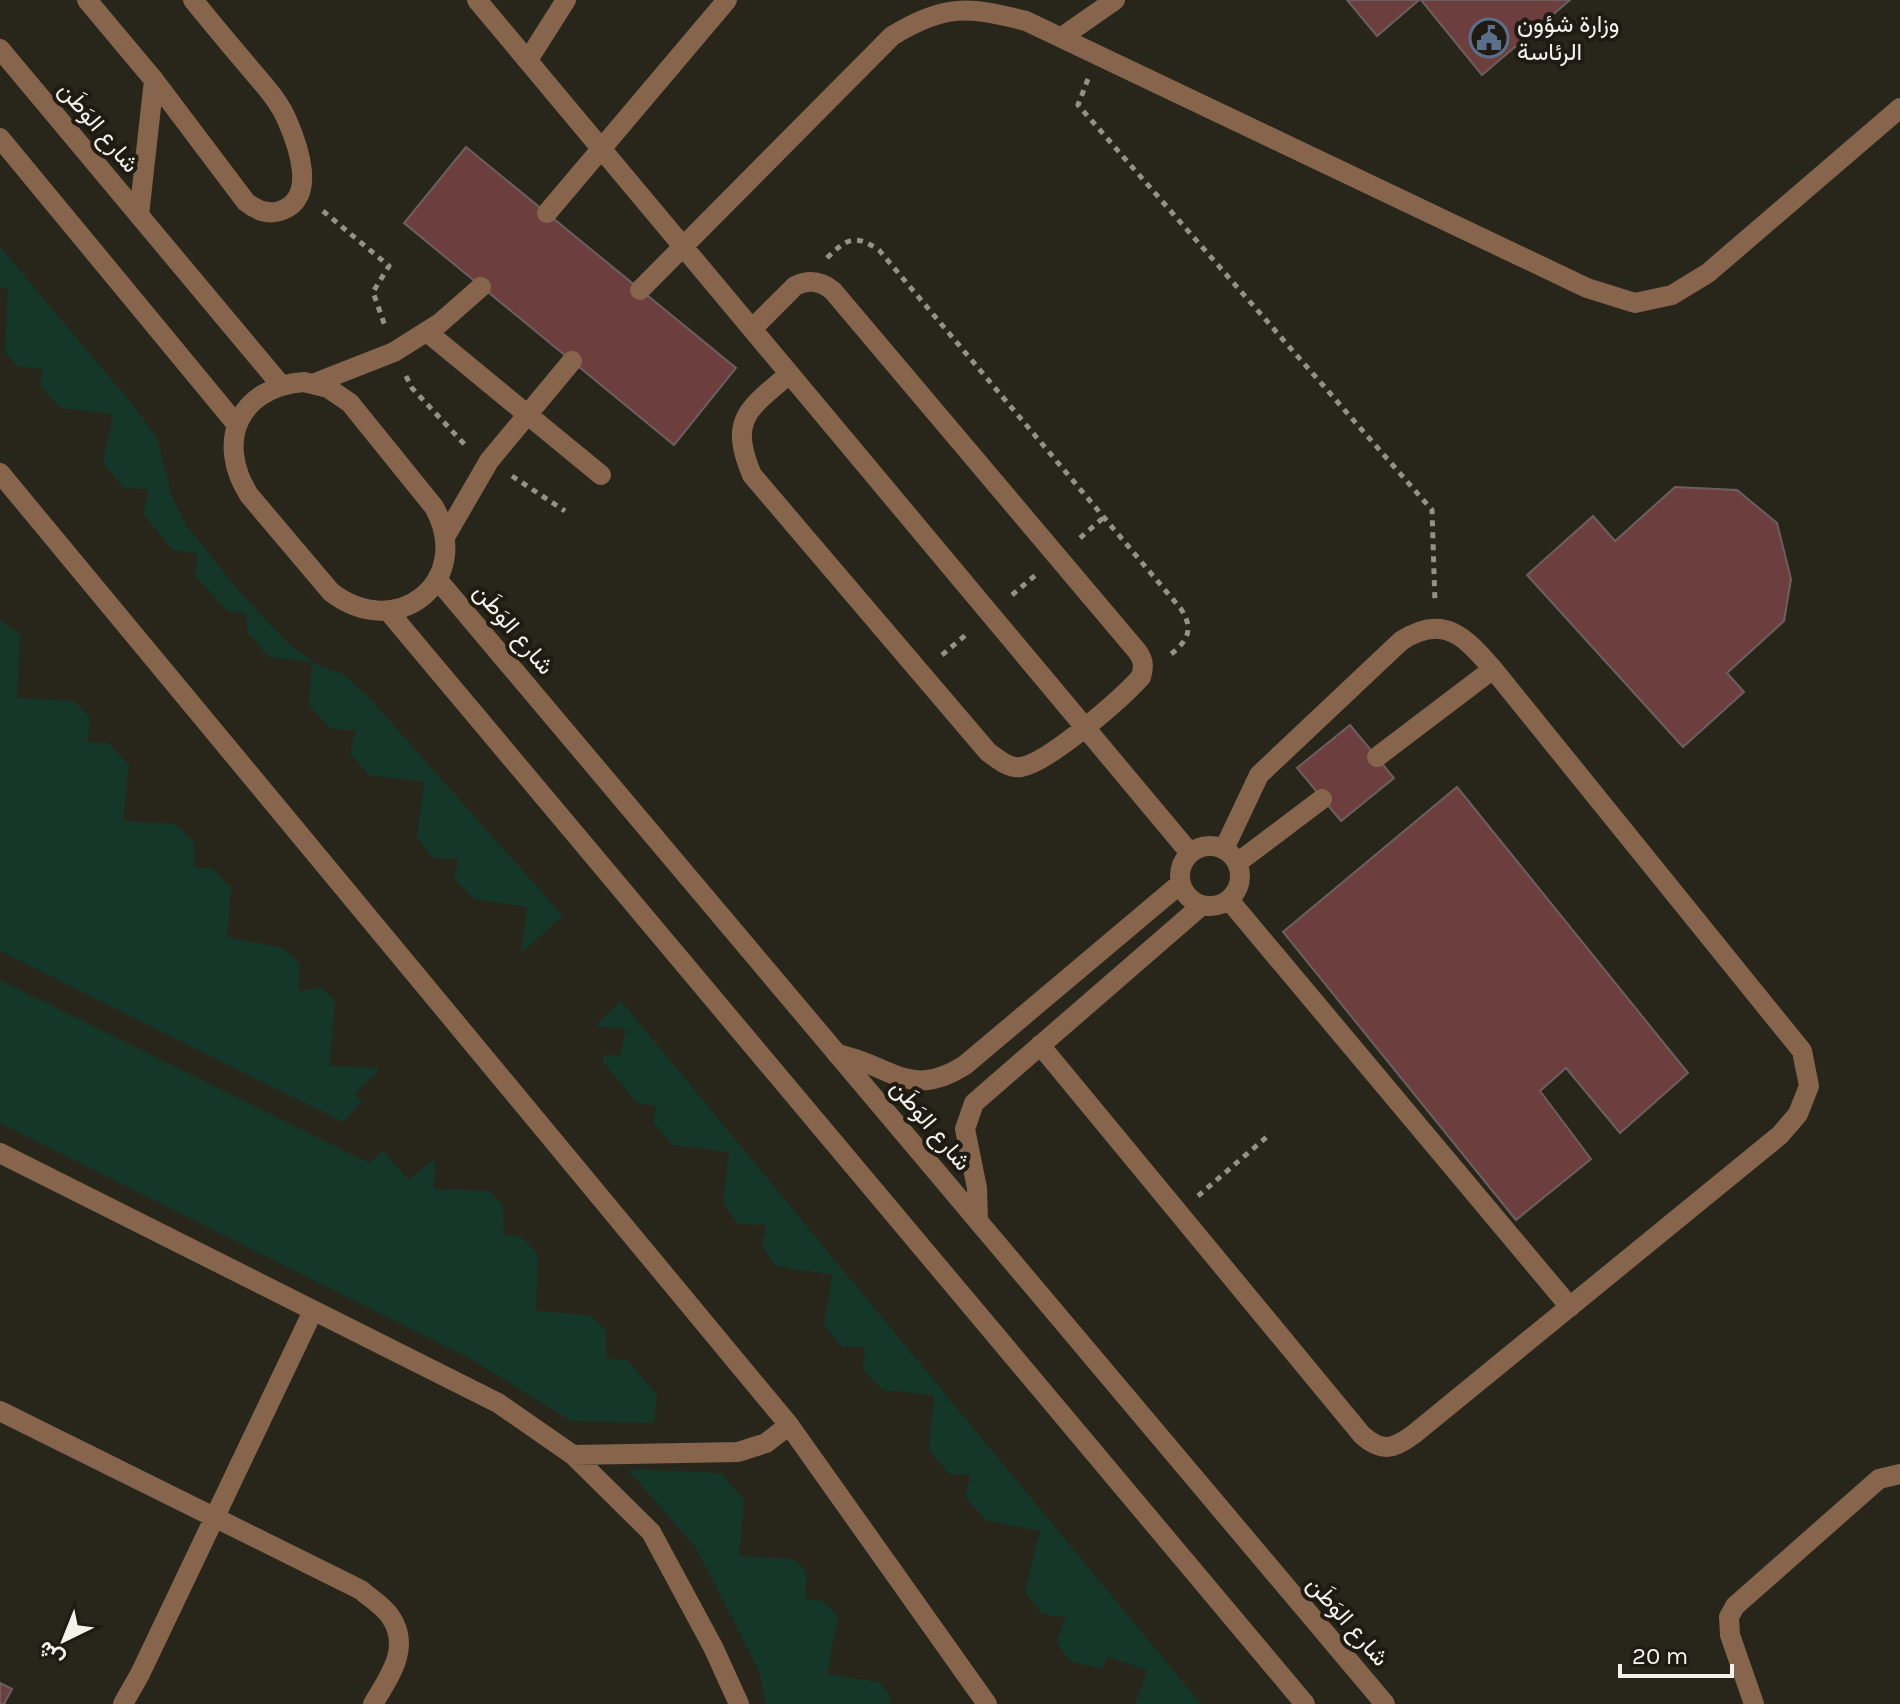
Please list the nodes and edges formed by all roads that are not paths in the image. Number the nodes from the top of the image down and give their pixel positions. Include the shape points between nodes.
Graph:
1 (87, 0) edge
2 (193, 0) edge
3 (477, 0) edge
4 (566, 0) edge
5 (727, 0) edge
6 (1115, 0) edge
7 (1091, 7) edge
8 (1062, 37) junction
9 (0, 49) edge
10 (528, 60) junction
11 (154, 80) junction
12 (1900, 108) edge
13 (0, 138) edge
14 (602, 150) junction
15 (547, 213) dead end
16 (139, 215) junction
17 (681, 246) junction
18 (481, 287) dead end
19 (640, 290) dead end
20 (752, 329) junction
21 (427, 332) junction
22 (572, 361) dead end
23 (788, 375) junction
24 (315, 383) junction
25 (281, 385) junction
26 (527, 413) junction
27 (237, 425) junction
28 (0, 473) edge
29 (601, 475) dead end
30 (445, 537) junction
31 (437, 579) junction
32 (388, 611) junction
33 (1493, 669) junction
34 (1084, 727) junction
35 (1377, 757) dead end
36 (1322, 799) dead end
37 (1190, 853) junction
38 (1231, 856) junction
39 (1180, 884) junction
40 (1229, 900) junction
41 (1201, 906) junction
42 (1040, 1045) junction
43 (837, 1054) junction
44 (0, 1153) edge
45 (978, 1221) junction
46 (1570, 1307) junction
47 (313, 1311) junction
48 (0, 1411) edge
49 (789, 1425) junction
50 (573, 1455) junction
51 (1900, 1474) edge
52 (215, 1517) junction
53 (123, 1704) edge
54 (373, 1704) edge
55 (739, 1704) edge
56 (987, 1704) edge
57 (1305, 1704) edge
58 (1385, 1704) edge
59 (1754, 1704) edge

1 - 11 street
2 - 11 street via 287,118 302,171 295,203 272,213 253,208
3 - 10 street
4 - 10 street
5 - 14 street
6 - 7 street
7 - 8 street
8 - 12 street via 1587,288 1635,303 1672,295 1708,273
8 - 17 street via 982,10 949,11 916,21 892,36
9 - 16 street, شارع الوَطَن
10 - 14 street
11 - 16 street
13 - 27 street
14 - 15 street
14 - 17 street
16 - 25 street, شارع الوَطَن
17 - 19 street
17 - 20 street
18 - 21 street
20 - 23 street
20 - 34 street via 803,282 819,282 833,291 1137,651 1143,659 1141,677
21 - 24 street via 381,358
21 - 26 street
22 - 26 street
23 - 34 street
23 - 34 street via 758,401 740,436 752,475 762,487 995,757 1018,768 1035,763
24 - 25 street
24 - 30 street via 350,403 434,507
25 - 27 street via 255,400
26 - 29 street
26 - 30 street via 489,461
27 - 32 street via 233,461 249,495 331,592 357,608
28 - 49 street
30 - 31 street
31 - 32 street via 416,601
31 - 43 street, شارع الوَطَن
32 - 57 street
33 - 35 street
33 - 38 street via 1457,633 1435,628 1401,641 1259,775
33 - 46 street via 1784,1026 1802,1051 1809,1086 1798,1114 1780,1135
34 - 37 street
36 - 38 street
37 - 38 street via 1206,846
37 - 39 street via 1180,867
38 - 40 street via 1240,883
39 - 41 street
39 - 43 street via 949,1074 902,1079
40 - 41 street
40 - 46 street
41 - 42 street
42 - 45 street via 983,1093 968,1116 965,1142 977,1188
42 - 46 street via 1372,1444 1400,1444
43 - 45 street, شارع الوَطَن
44 - 47 street
45 - 58 street, شارع الوَطَن
47 - 50 street via 498,1403
47 - 52 street
48 - 52 street
49 - 50 street via 766,1443 738,1452
49 - 56 street
50 - 55 street via 651,1532
51 - 59 street via 1879,1479 1735,1606 1729,1617 1730,1635
52 - 53 street
52 - 54 street via 361,1590 389,1614 399,1646 395,1667

